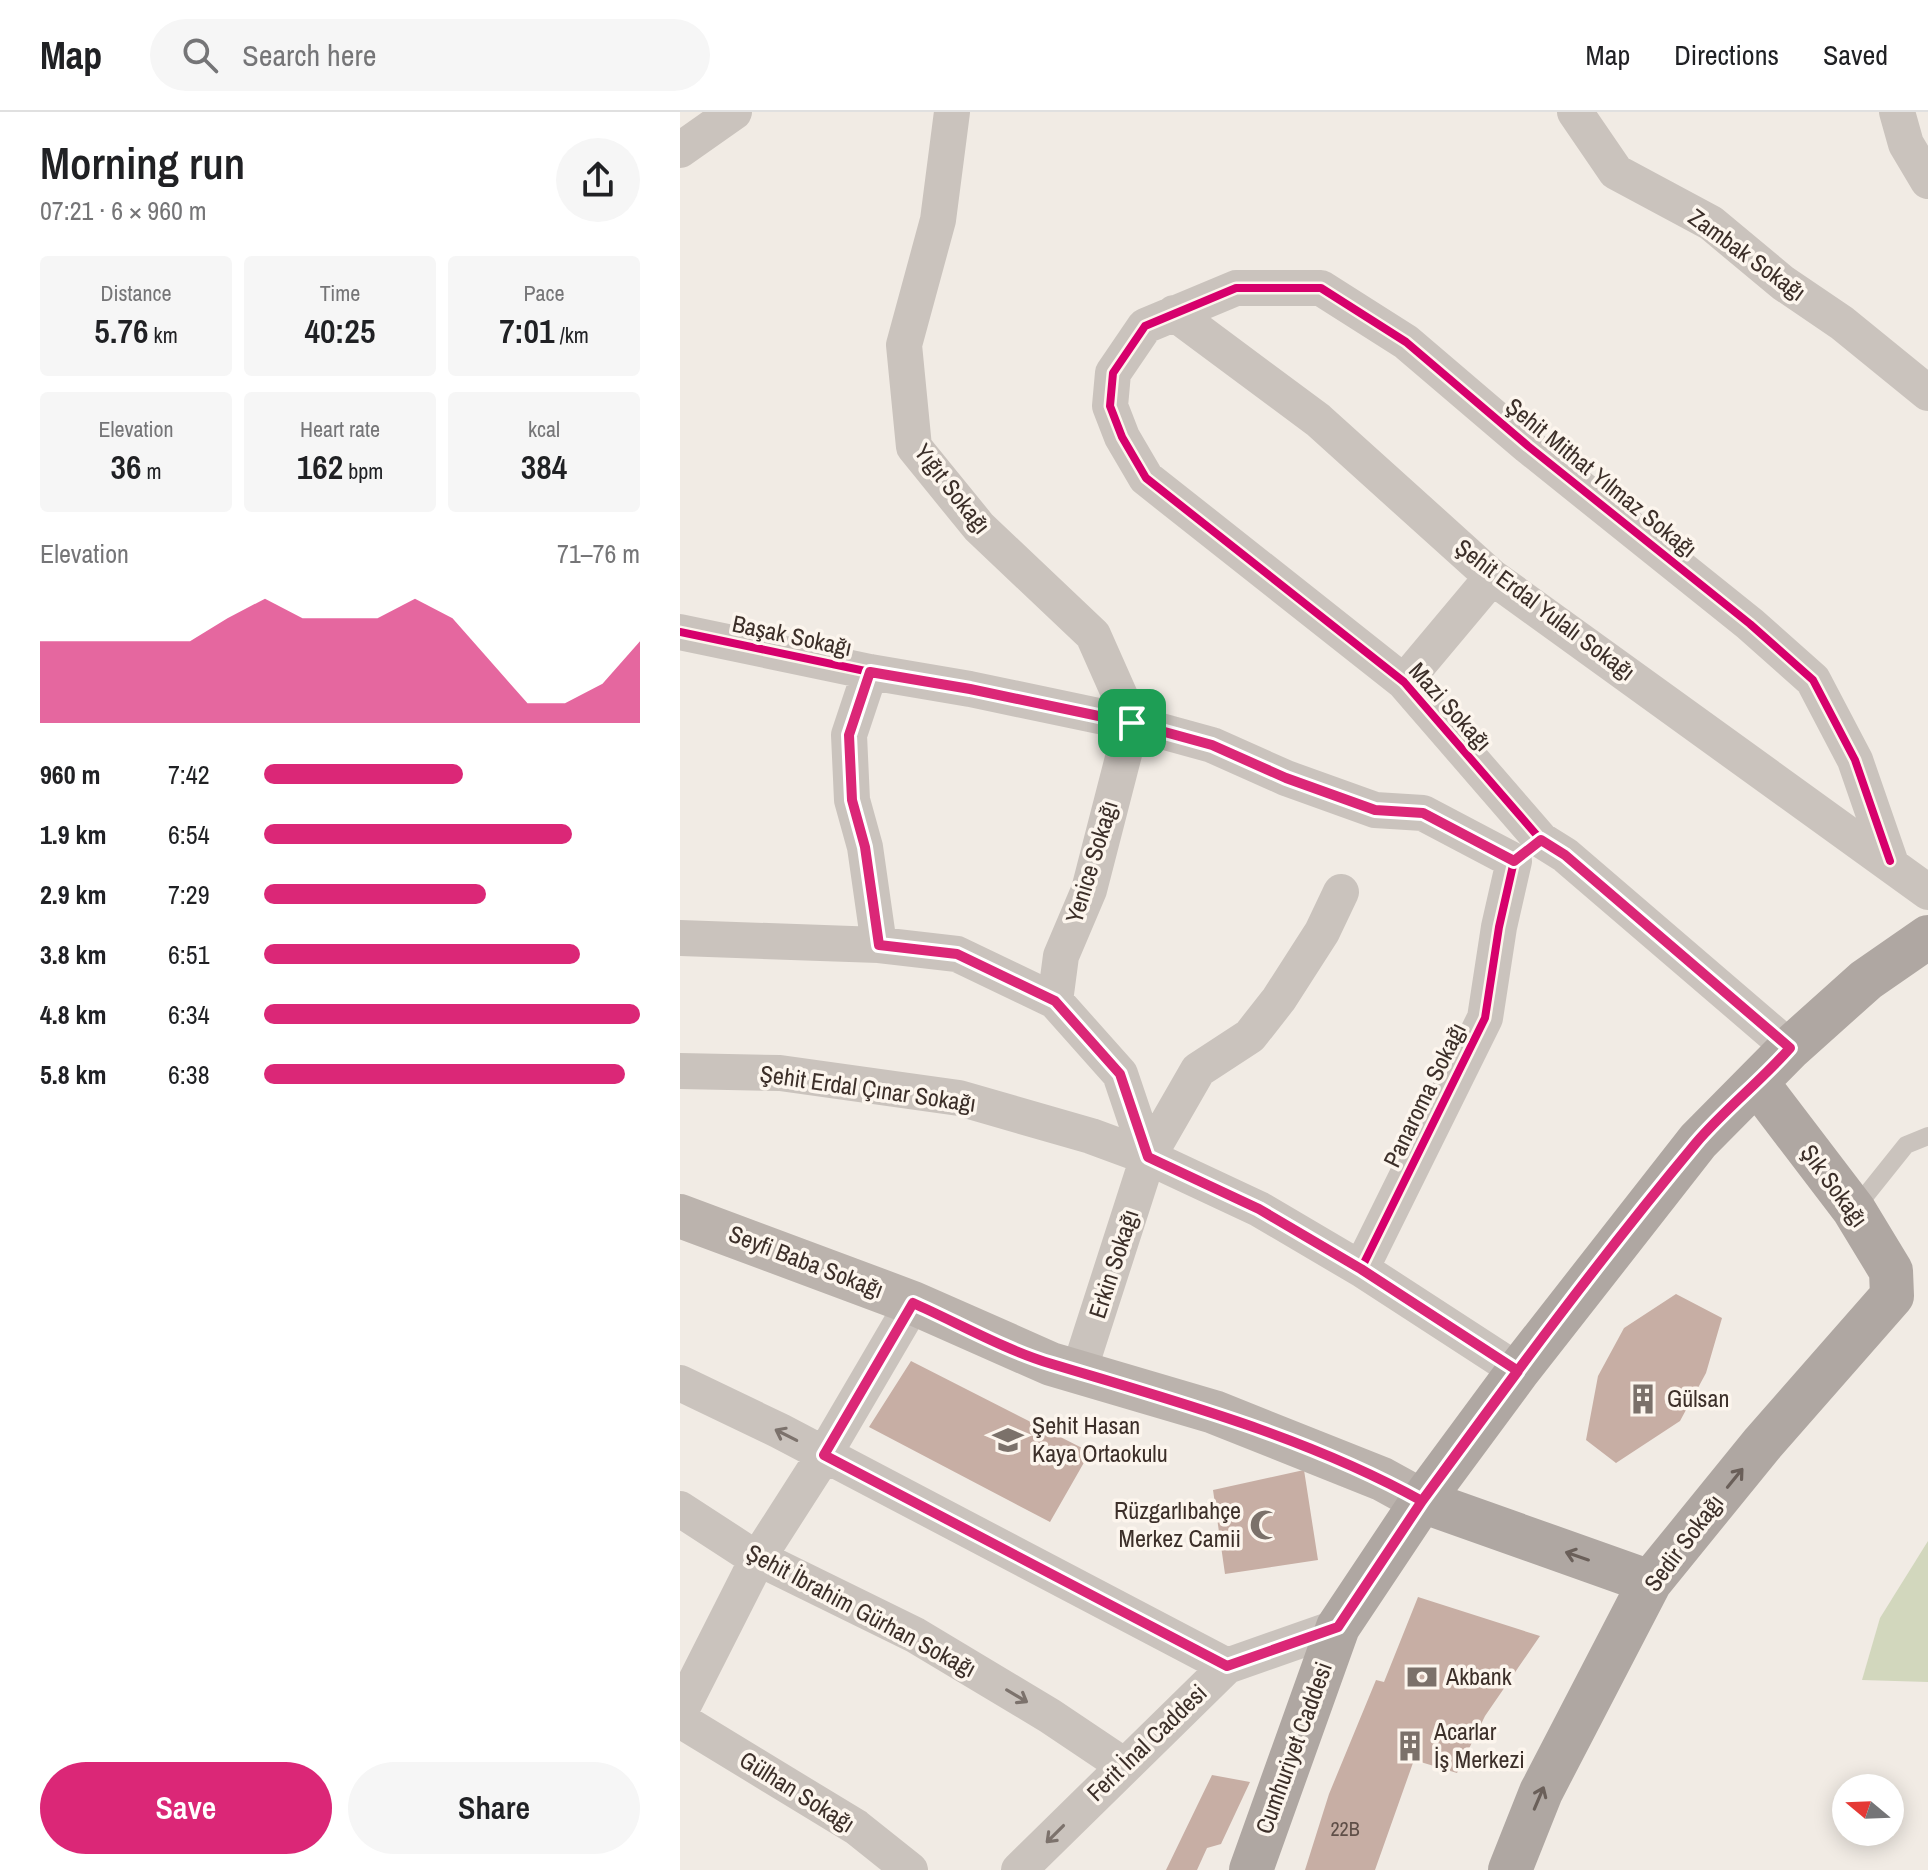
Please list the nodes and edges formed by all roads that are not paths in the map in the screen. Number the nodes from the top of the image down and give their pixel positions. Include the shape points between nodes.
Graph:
1 (734, 112) edge
2 (952, 112) edge
3 (1575, 112) edge
4 (1897, 112) edge
5 (680, 150) edge
6 (1928, 181) edge
7 (1174, 313) junction
8 (1928, 393) edge
9 (1492, 577) junction
10 (681, 640) edge
11 (870, 672) junction
12 (1404, 682) junction
13 (1132, 723) junction
14 (1528, 851) junction
15 (1890, 861) junction
16 (1341, 892) dead end
17 (1928, 892) edge
18 (1928, 937) edge
19 (680, 938) edge
20 (879, 945) junction
21 (1055, 1001) junction
22 (1790, 1048) junction
23 (680, 1071) edge
24 (1758, 1084) junction
25 (1928, 1136) edge
26 (1148, 1157) junction
27 (1854, 1210) junction
28 (680, 1216) edge
29 (1361, 1269) junction
30 (1892, 1296) joint
31 (913, 1303) junction
32 (1079, 1371) junction
33 (1518, 1371) junction
34 (680, 1383) edge
35 (824, 1455) junction
36 (1422, 1501) junction
37 (680, 1509) edge
38 (758, 1558) junction
39 (1650, 1582) junction
40 (1338, 1627) junction
41 (1227, 1666) junction
42 (680, 1712) edge
43 (680, 1720) edge
44 (1123, 1765) junction
45 (910, 1870) edge
46 (1019, 1870) edge
47 (1251, 1870) edge
48 (1510, 1870) edge

1 - 5 street
2 - 13 street, Yığıt Sokağı via 938,220 904,345 914,447 979,527 1093,635
3 - 8 street, Zambak Sokağı via 1616,172 1711,223
4 - 6 street via 1906,144
7 - 9 street, Şehit Erdal Yulalı Sokağı via 1318,420
7 - 12 street, Mazi Sokağı via 1145,326 1113,373 1110,406 1146,478
7 - 15 street, Şehit Mithat Yılmaz Sokağı via 1236,288 1321,288 1406,342 1813,680 1855,760
9 - 12 street
9 - 15 street, Şehit Erdal Yulalı Sokağı
10 - 11 street, Başak Sokağı
11 - 13 street, Başak Sokağı
11 - 20 street via 849,735 852,800 865,847
12 - 14 street, Mazi Sokağı
13 - 14 street via 1212,745 1375,810 1423,813
13 - 21 street, Yenice Sokağı via 1089,890 1061,956
14 - 22 street, Mazi Sokağı via 1565,855
14 - 29 street, Panaroma Sokağı via 1499,927 1485,1018
15 - 17 street, Şehit Erdal Yulalı Sokağı
16 - 26 street, Erkin Sokağı via 1279,999 1250,1036 1198,1070
18 - 22 main road, Cumhuriyet Caddesi via 1866,980
19 - 20 street
20 - 21 street via 957,954
21 - 26 street via 1120,1074
22 - 24 main road, Cumhuriyet Caddesi
23 - 26 street, Şehit Erdal Çınar Sokağı via 780,1073 959,1098
24 - 27 main road, Şık Sokağı
24 - 33 main road, Cumhuriyet Caddesi via 1698,1141
25 - 27 lane via 1906,1145
26 - 29 street, Şehit Erdal Çınar Sokağı via 1259,1209
26 - 32 street, Erkin Sokağı
27 - 30 main road, Şık Sokağı via 1891,1271
28 - 31 street, Seyfi Baba Sokağı
29 - 33 street, Şehit Erdal Çınar Sokağı
39 -> 30 main road, Sedir Sokağı
31 - 32 street, Seyfi Baba Sokağı
31 - 35 street
32 - 36 street, Seyfi Baba Sokağı via 1214,1412 1382,1479
33 - 36 main road, Cumhuriyet Caddesi
35 -> 34 street
35 - 38 street
35 - 41 street
39 -> 36 main road
36 - 40 main road, Cumhuriyet Caddesi
37 - 38 street, Şehit İbrahim Gürhan Sokağı
38 - 42 street
38 -> 44 street, Şehit İbrahim Gürhan Sokağı via 915,1635
48 -> 39 main road, Sedir Sokağı via 1541,1792
40 - 41 street, Ferit İnal Caddesi
40 - 47 main road, Cumhuriyet Caddesi
41 - 44 street, Ferit İnal Caddesi
43 - 45 street, Gülhan Sokağı via 856,1827
44 -> 46 street, Ferit İnal Caddesi

